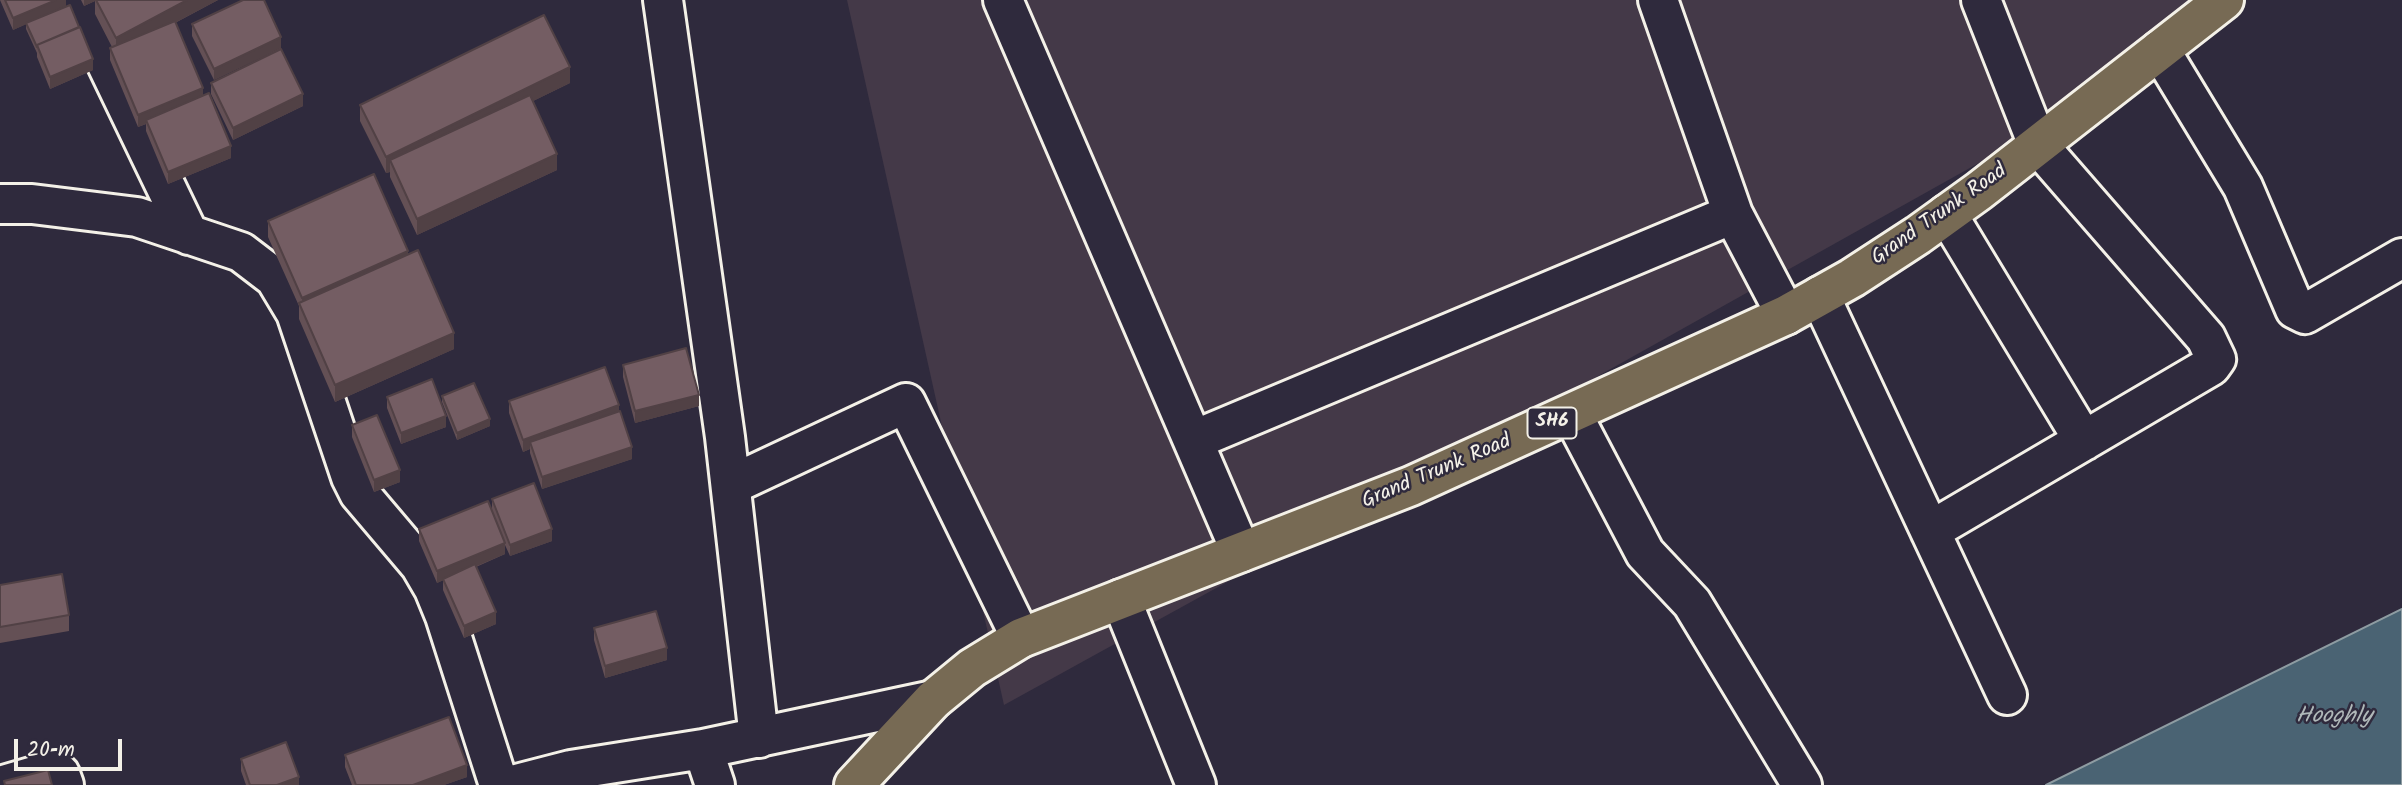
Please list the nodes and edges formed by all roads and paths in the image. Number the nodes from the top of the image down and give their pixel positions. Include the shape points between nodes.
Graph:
1 (76, 0) edge
2 (663, 0) edge
3 (1003, 0) edge
4 (1658, 0) edge
5 (1981, 0) edge
6 (2224, 0) edge
7 (2160, 50) junction
8 (2038, 145) junction
9 (16, 204) edge
10 (1733, 214) junction
11 (1948, 214) junction
12 (189, 235) junction
13 (2402, 258) edge
14 (1820, 296) junction
15 (1786, 314) junction
16 (1573, 414) junction
17 (1194, 440) junction
18 (2084, 440) junction
19 (731, 485) junction
20 (1930, 531) junction
21 (1241, 552) junction
22 (1121, 598) junction
23 (1021, 638) junction
24 (2007, 695) dead end
25 (933, 700) junction
26 (759, 737) junction
27 (703, 749) junction
28 (4, 785) edge
29 (64, 785) edge
30 (499, 785) edge
31 (513, 785) edge
32 (715, 785) edge
33 (854, 785) edge
34 (1196, 785) edge
35 (1802, 785) edge

1 - 12 street
2 - 19 street
3 - 17 street
4 - 10 street
5 - 8 street
6 - 7 main road, Grand Trunk Road / SH6
7 - 8 main road, Grand Trunk Road / SH6
7 - 13 street via 2244,187 2295,309 2305,314
8 - 11 main road, Grand Trunk Road / SH6
8 - 18 street via 2206,338 2216,359
9 - 12 street via 137,217
10 - 15 street
10 - 17 street
11 - 14 main road, Grand Trunk Road / SH6
11 - 18 street
12 - 30 street via 241,253 275,278 296,313 359,493 420,565 434,589
14 - 15 main road, Grand Trunk Road / SH6
14 - 20 street
15 - 16 main road, Grand Trunk Road / SH6
16 - 21 main road, Grand Trunk Road / SH6 via 1410,486
16 - 35 street via 1645,553 1692,603
17 - 21 street
18 - 20 street
19 - 23 street via 906,403
19 - 26 street
20 - 24 street
21 - 22 main road, Grand Trunk Road / SH6
22 - 23 main road, Grand Trunk Road / SH6
22 - 34 street
23 - 25 main road, Grand Trunk Road / SH6 via 972,668
25 - 26 street
25 - 33 main road, Grand Trunk Road / SH6
26 - 27 street
27 - 31 street via 571,770
27 - 32 street
28 - 29 street via 55,770

